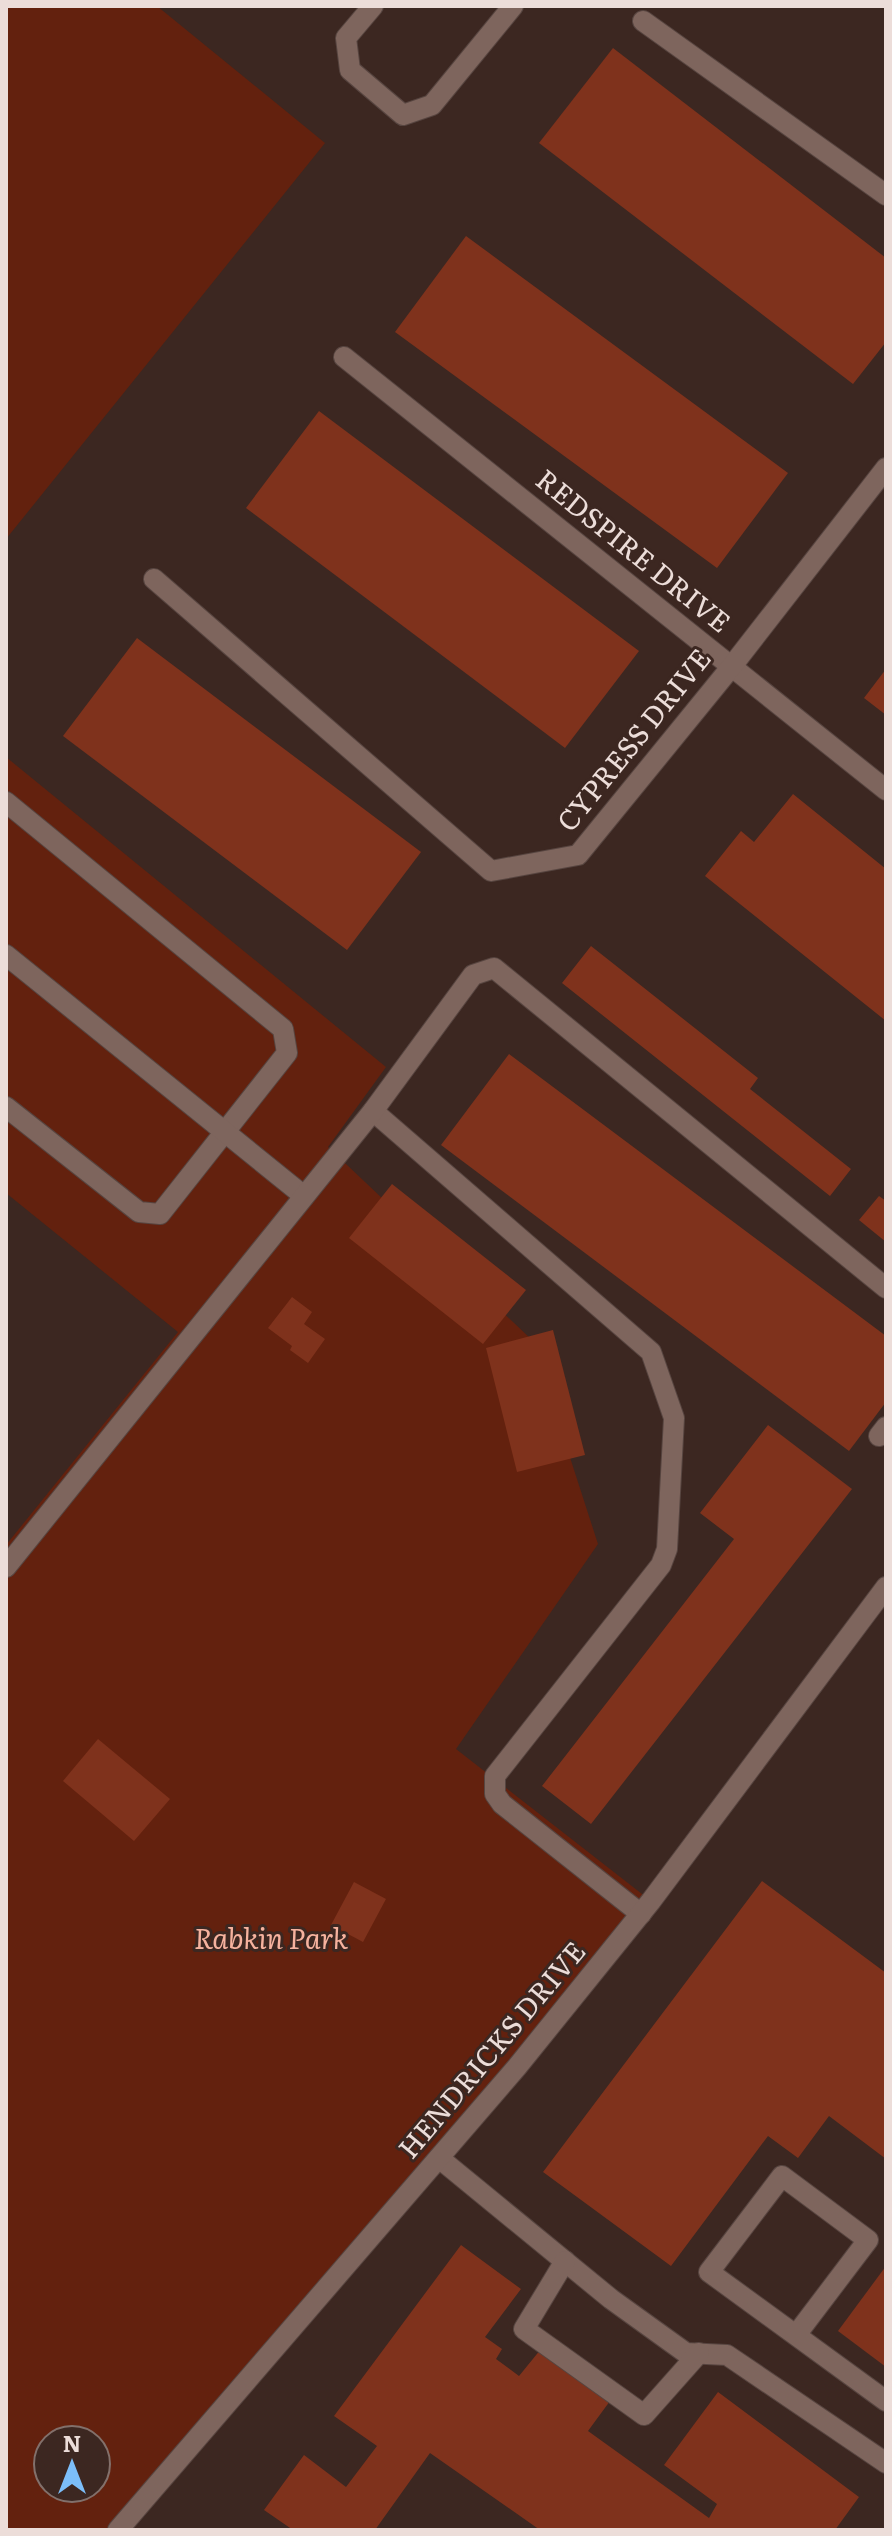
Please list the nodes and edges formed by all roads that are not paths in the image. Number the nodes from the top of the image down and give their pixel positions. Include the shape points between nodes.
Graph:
1 (373, 6) edge
2 (513, 6) edge
3 (643, 21) dead end
4 (886, 195) edge
5 (344, 357) dead end
6 (886, 468) edge
7 (154, 579) dead end
8 (732, 666) junction
9 (886, 790) edge
10 (6, 802) edge
11 (6, 955) edge
12 (6, 1107) edge
13 (373, 1111) junction
14 (227, 1132) junction
15 (304, 1196) junction
16 (886, 1288) edge
17 (6, 1567) edge
18 (886, 1587) edge
19 (641, 1914) junction
20 (439, 2158) junction
21 (565, 2261) junction
22 (796, 2335) junction
23 (699, 2353) junction
24 (886, 2401) edge
25 (886, 2463) edge
26 (118, 2530) edge

1 - 2 street via 346,38 350,70 403,115 432,105
3 - 4 street
5 - 8 street, REDSPIRE DRIVE
6 - 8 street, CYPRESS DRIVE
7 - 8 street, CYPRESS DRIVE via 491,871 578,855
8 - 9 street, REDSPIRE DRIVE
10 - 14 street via 283,1029 287,1053
11 - 14 street
12 - 14 street via 139,1212 160,1214
13 - 15 street
13 - 16 street via 473,975 494,968
13 - 19 street via 651,1352 674,1418 667,1549 661,1565 495,1776 495,1794 502,1804
14 - 15 street
15 - 17 street
18 - 19 street, HENDRICKS DRIVE
19 - 20 street, HENDRICKS DRIVE
20 - 21 street
20 - 26 street, HENDRICKS DRIVE
21 - 23 street via 686,2353
21 - 23 street via 524,2329 644,2415
22 - 22 street via 868,2240 782,2176 709,2272
22 - 24 street
23 - 25 street via 727,2355

